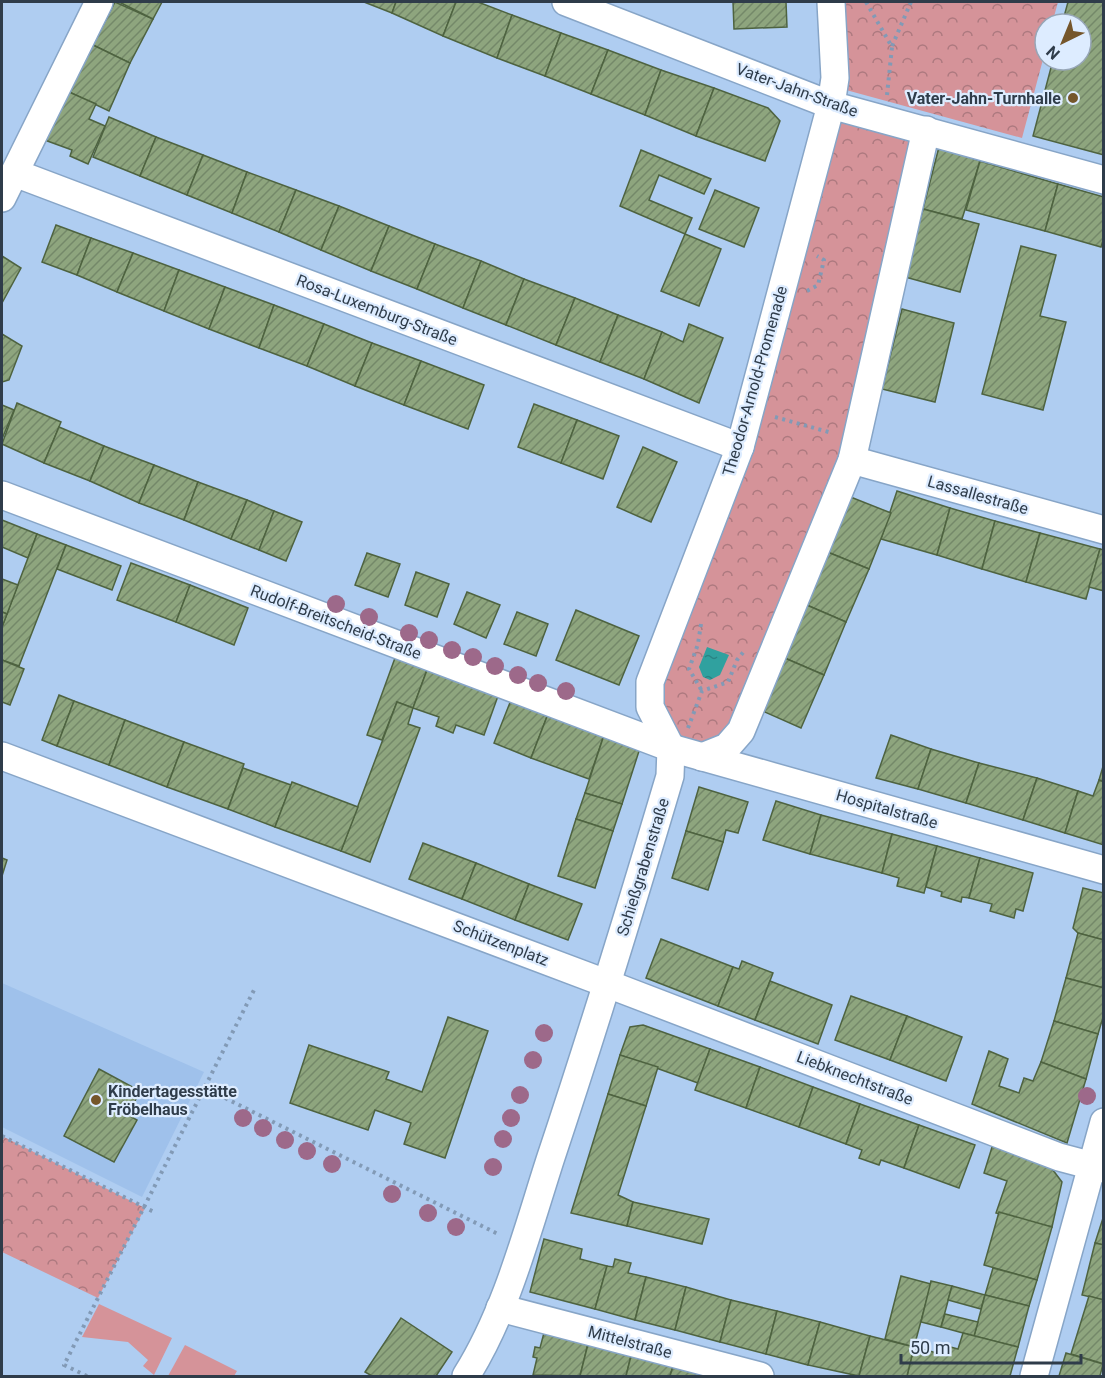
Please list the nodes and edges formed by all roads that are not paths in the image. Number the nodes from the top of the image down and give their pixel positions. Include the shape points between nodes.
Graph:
1 (99, 2) edge
2 (566, 2) edge
3 (831, 2) edge
4 (831, 105) junction
5 (926, 130) junction
6 (15, 173) junction
7 (1104, 180) edge
8 (2, 198) edge
9 (740, 447) junction
10 (852, 460) junction
11 (2, 495) edge
12 (1104, 530) edge
13 (671, 748) junction
14 (2, 756) edge
15 (702, 757) junction
16 (1104, 870) edge
17 (608, 984) junction
18 (1104, 1122) edge
19 (1098, 1168) edge
20 (500, 1308) junction
21 (466, 1377) edge
22 (760, 1377) edge
23 (1034, 1377) edge

1 - 6 street
2 - 4 street, Vater-Jahn-Straße
3 - 4 street, Theodor-Arnold-Promenade via 836,78
4 - 5 street, Vater-Jahn-Straße
4 - 9 street, Theodor-Arnold-Promenade
5 - 7 street, Vater-Jahn-Straße
5 - 10 street
6 - 8 street
6 - 9 street, Rosa-Luxemburg-Straße
9 - 13 street, Theodor-Arnold-Promenade via 650,682 650,707
10 - 12 street, Lassallestraße
10 - 15 street via 741,731 727,747
11 - 13 street, Rudolf-Breitscheid-Straße
13 - 15 street, Hospitalstraße
13 - 17 street, Schießgrabenstraße via 670,777
14 - 17 street, Schützenplatz
15 - 16 street, Hospitalstraße
17 - 19 street, Liebknechtstraße
17 - 20 street
18 - 19 street
19 - 23 street
20 - 21 street
20 - 22 street, Mittelstraße

